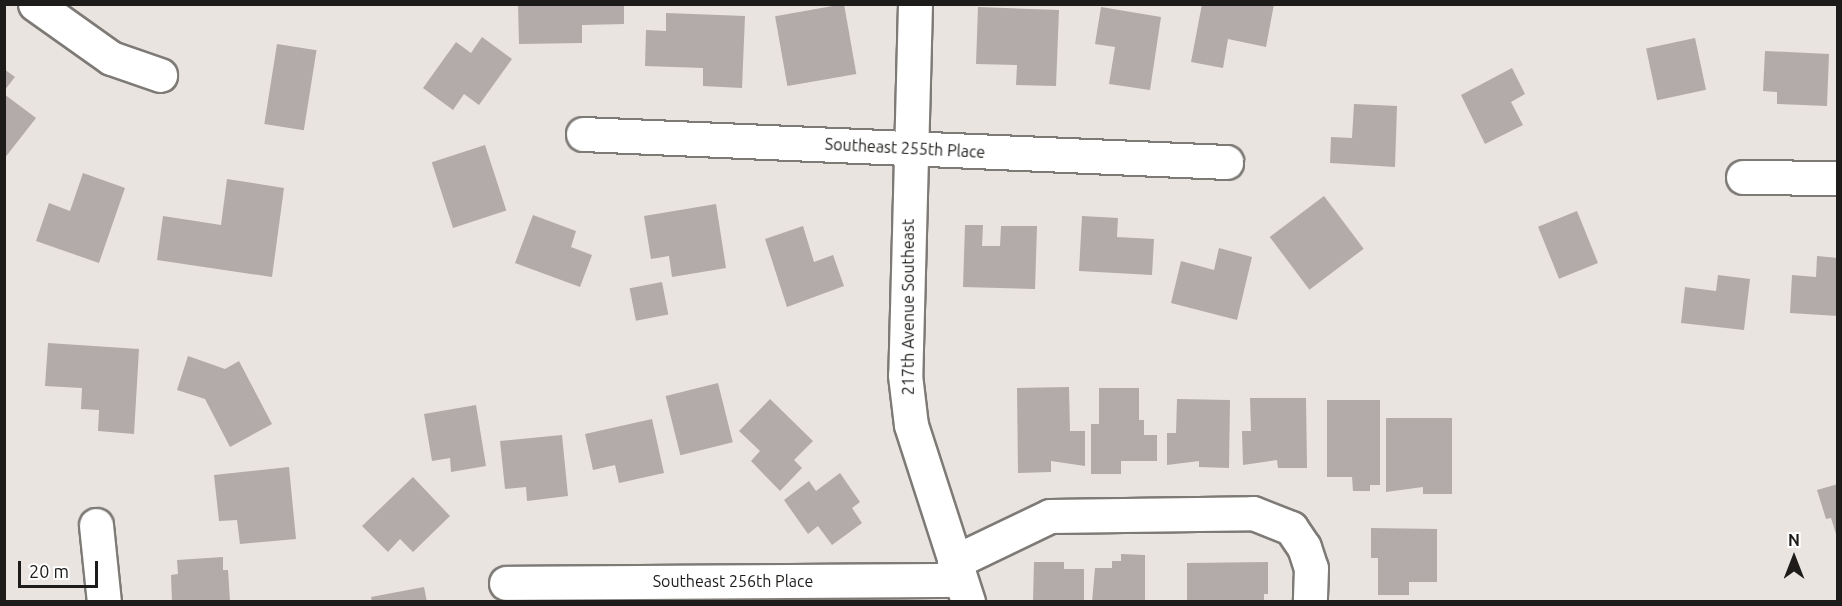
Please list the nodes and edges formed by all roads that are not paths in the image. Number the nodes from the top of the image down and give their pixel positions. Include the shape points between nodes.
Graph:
1 (35, 4) edge
2 (915, 4) edge
3 (160, 75) dead end
4 (584, 134) dead end
5 (910, 148) junction
6 (1226, 162) dead end
7 (1743, 177) dead end
8 (1838, 178) edge
9 (96, 525) dead end
10 (961, 581) edge
11 (506, 583) dead end
12 (104, 602) edge
13 (1310, 602) edge

1 - 3 street via 111,58
2 - 5 street, 217th Avenue Southeast
4 - 5 street, Southeast 255th Place
5 - 6 street, Southeast 255th Place
5 - 10 street, 217th Avenue Southeast via 905,375 911,425
7 - 8 street
9 - 12 street
10 - 11 street, Southeast 256th Place
10 - 13 street, Southeast 256th Place via 1031,523 1061,514 1253,513 1291,528 1304,547 1311,568

